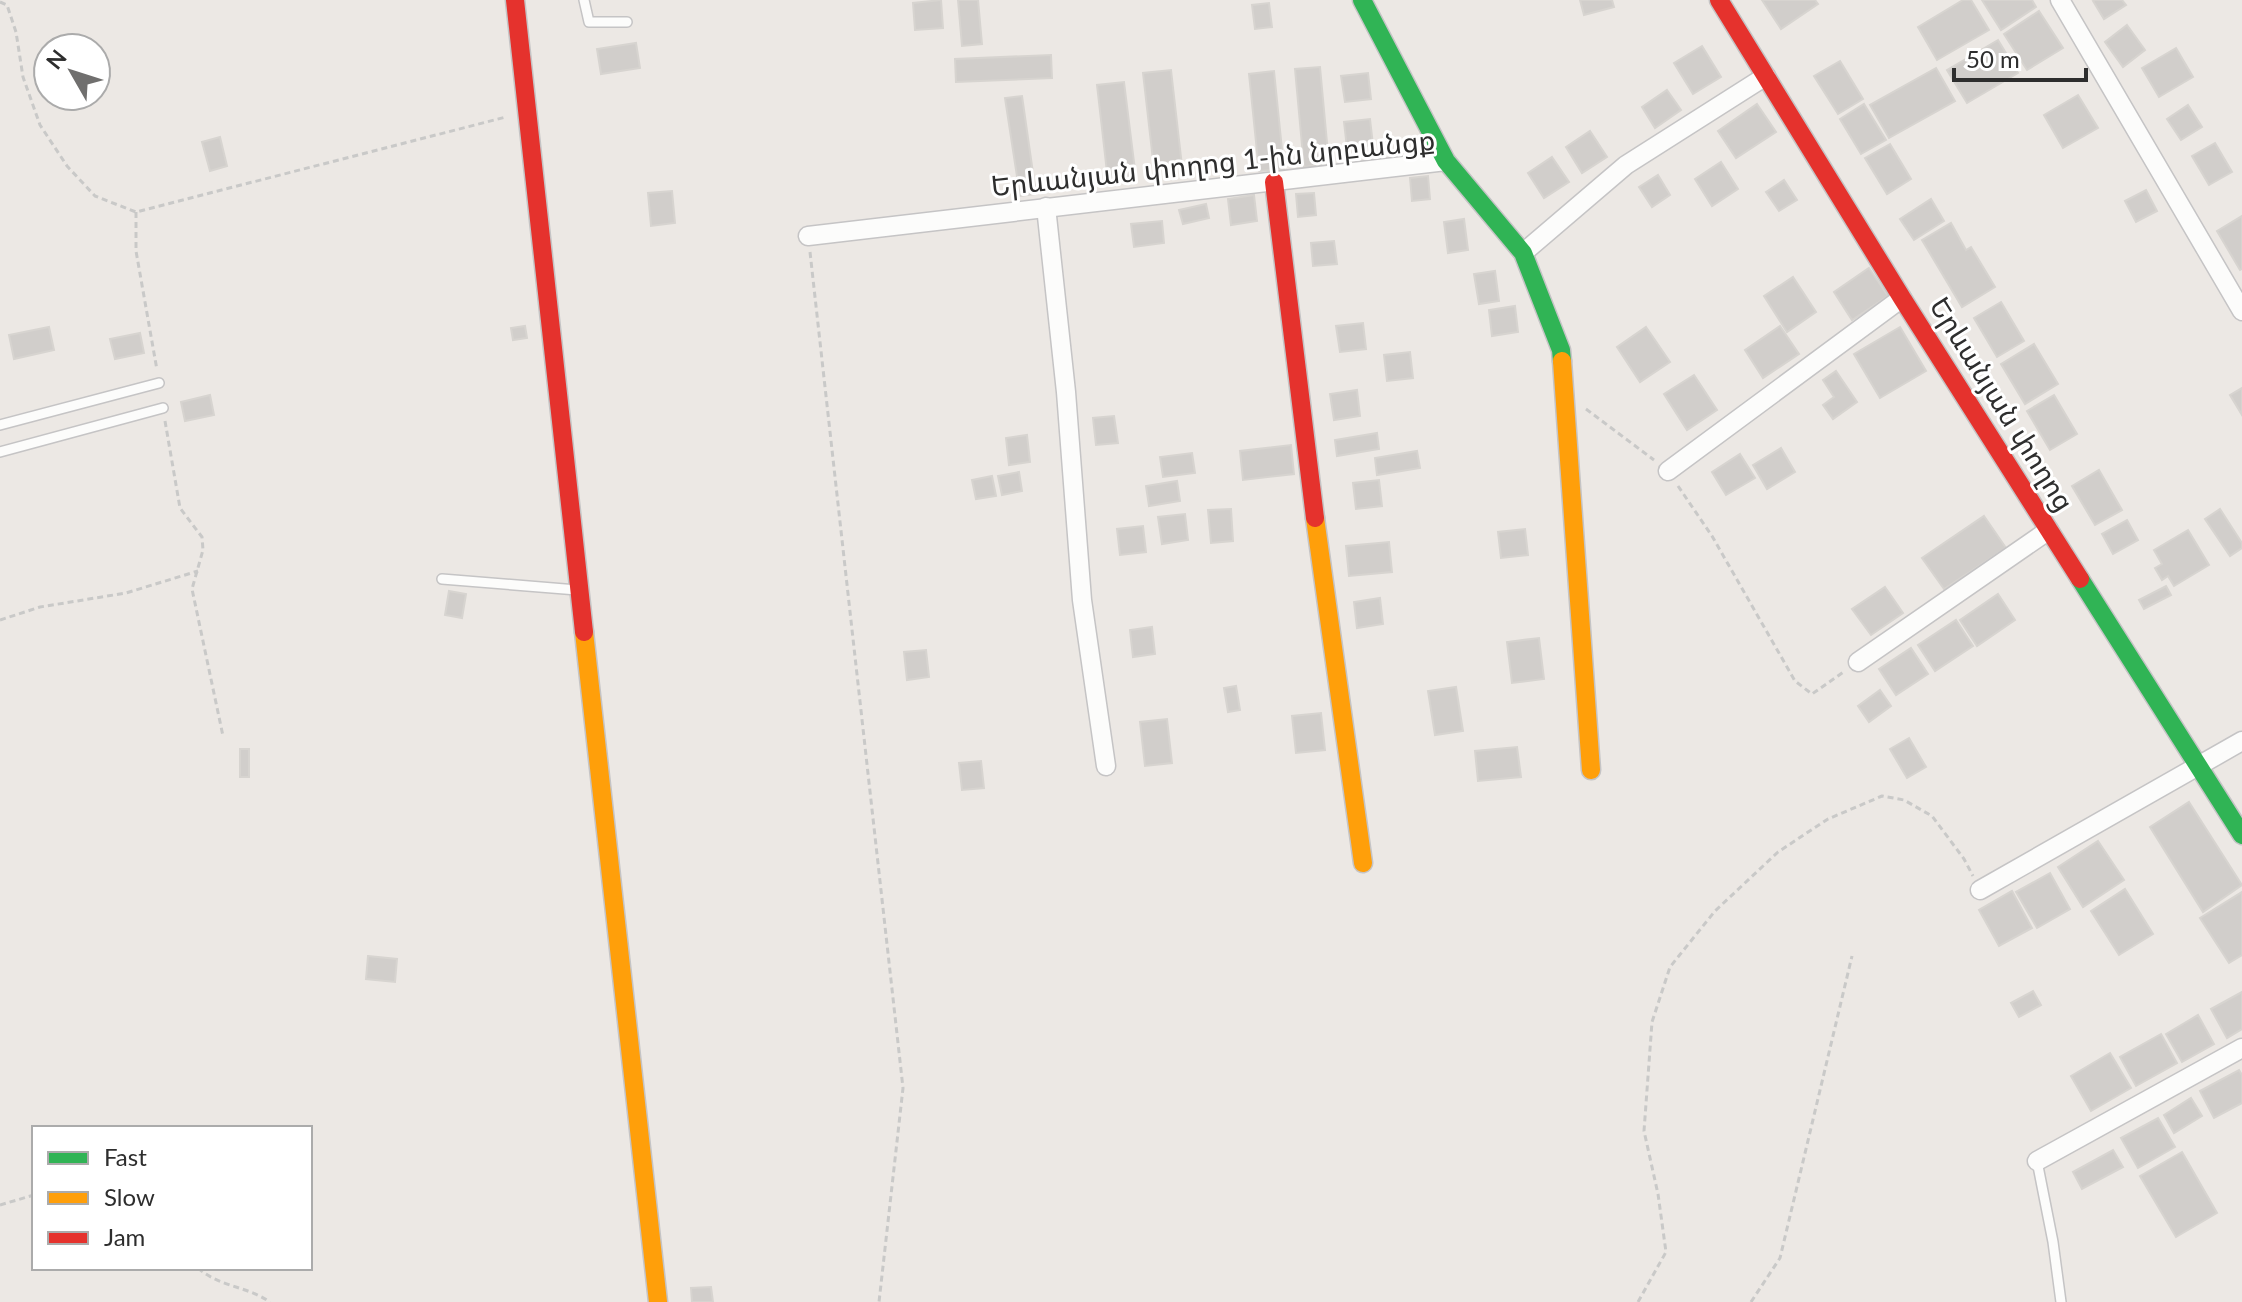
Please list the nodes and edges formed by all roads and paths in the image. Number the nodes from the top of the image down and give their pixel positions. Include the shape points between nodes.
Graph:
1 (515, 0) edge
2 (584, 0) edge
3 (1362, 0) edge
4 (1719, 0) edge
5 (2060, 0) edge
6 (0, 2) edge
7 (627, 22) dead end
8 (1766, 76) junction
9 (529, 111) junction
10 (1446, 161) junction
11 (1274, 182) junction
12 (1046, 207) junction
13 (136, 212) junction
14 (808, 236) joint
15 (1523, 253) junction
16 (1902, 298) junction
17 (2242, 311) edge
18 (159, 383) joint
19 (1564, 393) junction
20 (163, 408) joint
21 (0, 425) edge
22 (0, 452) edge
23 (1668, 471) junction
24 (2049, 530) junction
25 (198, 571) junction
26 (442, 579) dead end
27 (581, 590) junction
28 (0, 620) edge
29 (1858, 662) joint
30 (223, 736) dead end
31 (2242, 741) edge
32 (1106, 766) dead end
33 (2199, 766) junction
34 (1591, 770) dead end
35 (2242, 835) edge
36 (1363, 863) dead end
37 (1980, 890) joint
38 (1852, 956) dead end
39 (2242, 1048) edge
40 (2037, 1161) joint
41 (32, 1196) edge
42 (0, 1205) edge
43 (200, 1270) edge
44 (270, 1302) edge
45 (658, 1302) edge
46 (879, 1302) edge
47 (1638, 1302) edge
48 (1751, 1302) edge
49 (2061, 1302) edge

1 - 9 main road
2 - 7 lane via 589,22
3 - 10 main road
4 - 8 main road, Երևանյան փողոց
5 - 17 street
6 - 13 path via 7,5 16,32 23,77 40,125 95,196
8 - 15 street via 1626,165
8 - 16 main road, Երևանյան փողոց
9 - 13 path
9 - 27 main road
10 - 11 street, Երևանյան փողոց 1-ին նրբանցք
10 - 15 main road, Երևանյան փողոց 1-ին նրբանցք
11 - 12 street, Երևանյան փողոց 1-ին նրբանցք
11 - 36 main road
12 - 14 street, Երևանյան փողոց 1-ին նրբանցք
12 - 32 street via 1082,600
13 - 18 path via 136,251
14 - 46 path via 903,1088
15 - 19 main road, Երևանյան փողոց 1-ին նրբանցք via 1561,350
16 - 23 street
16 - 24 main road, Երևանյան փողոց
18 - 21 lane
19 - 23 path
19 - 34 main road, Երևանյան փողոց 1-ին նրբանցք
20 - 22 lane
20 - 25 path via 180,508 202,537
23 - 29 path via 1712,536 1795,681 1812,694
24 - 29 street
24 - 33 main road, Երևանյան փողոց
25 - 28 path via 126,593 40,607
25 - 30 path via 192,589
26 - 27 lane
27 - 45 main road
31 - 33 street
33 - 35 main road, Երևանյան փողոց
33 - 37 street
37 - 47 path via 1932,816 1904,800 1882,796 1828,819 1778,852 1715,911 1670,967 1652,1022 1644,1131 1666,1252
38 - 48 path via 1780,1258
39 - 40 street
40 - 49 lane
41 - 42 path
43 - 44 path via 211,1280

